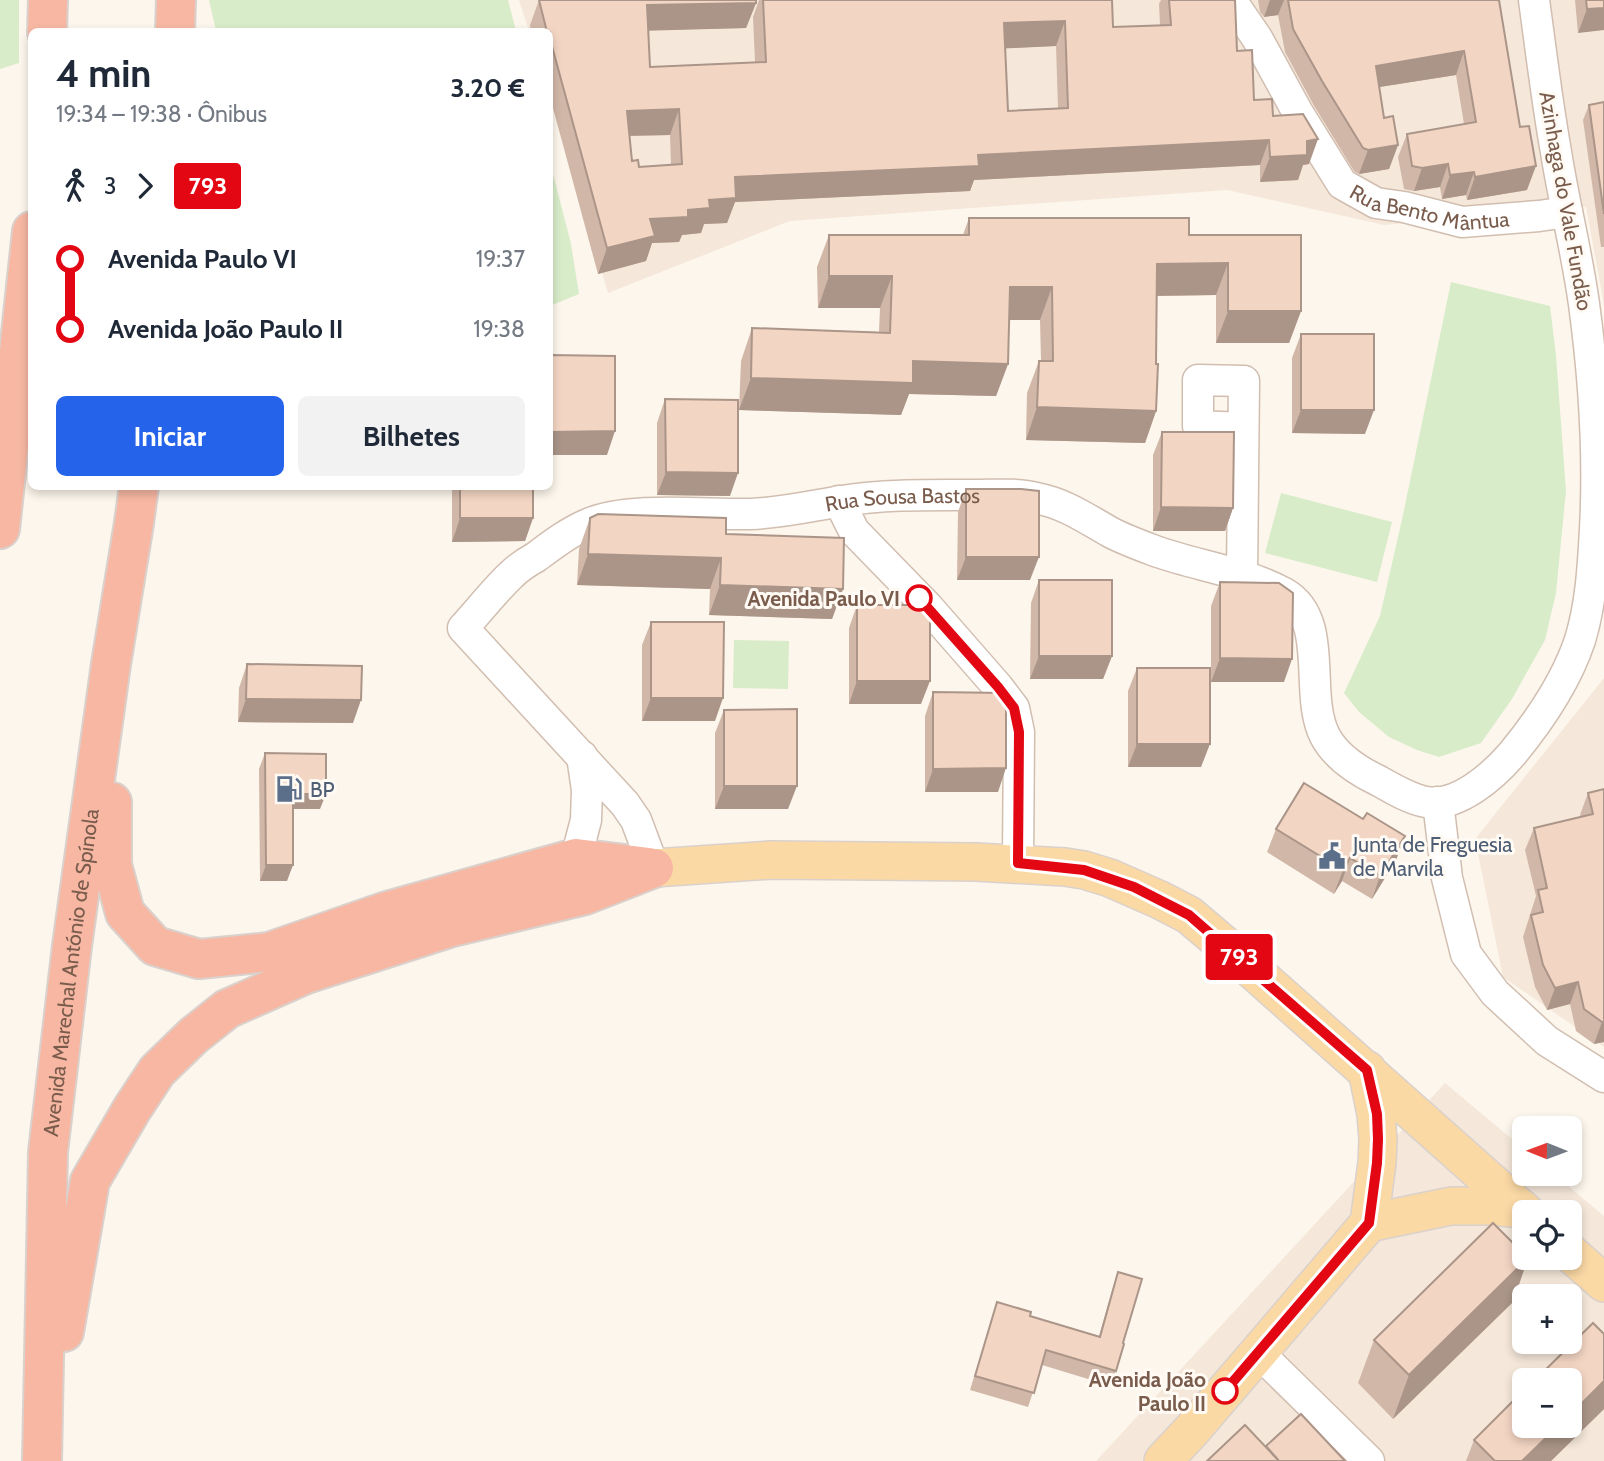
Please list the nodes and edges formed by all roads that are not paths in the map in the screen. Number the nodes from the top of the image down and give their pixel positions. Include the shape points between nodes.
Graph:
1 (48, 0) edge
2 (176, 0) edge
3 (1231, 0) edge
4 (1534, 0) edge
5 (47, 28) edge
6 (175, 28) edge
7 (1567, 212) junction
8 (28, 268) edge
9 (1243, 428) dead end
10 (138, 490) edge
11 (839, 501) junction
12 (0, 529) edge
13 (1242, 576) junction
14 (111, 664) junction
15 (582, 756) junction
16 (1438, 802) junction
17 (576, 858) junction
18 (1018, 863) junction
19 (654, 868) junction
20 (1367, 1070) junction
21 (1604, 1077) edge
22 (1512, 1200) edge
23 (1512, 1209) edge
24 (1369, 1223) junction
25 (1258, 1352) junction
26 (42, 1458) edge
27 (1163, 1461) edge
28 (1369, 1461) edge

1 - 5 highway
2 - 6 highway
3 - 7 street, Rua Bento Mântua via 1342,184 1376,203 1462,222
4 - 7 street, Azinhaga do Vale Fundão
7 - 16 street, Azinhaga do Vale Fundão via 1590,354 1597,461 1590,596 1569,667 1531,731 1481,783
8 - 12 highway
9 - 13 street
10 - 14 highway, Avenida Marechal António de Spínola
11 - 13 street, Rua Sousa Bastos via 940,495 1034,497 1065,506 1163,554
11 - 15 street, Rua Sousa Bastos via 766,513 602,519 573,532 513,572 463,628
11 - 18 street via 854,531 928,607 1014,708 1020,743
13 - 16 street, Rua Sousa Bastos via 1284,594 1304,612 1312,638 1316,708 1332,747 1377,780 1424,802
14 - 17 highway via 112,865 125,913 155,946 199,959 269,952 384,912
14 - 26 highway, Avenida Marechal António de Spínola via 48,1152
15 - 17 street via 586,820
15 - 19 street via 636,820
16 - 21 street via 1447,877 1466,954 1495,992 1547,1041
17 - 19 highway
18 - 19 main road via 771,860
18 - 20 main road via 1084,870 1134,887 1189,915
19 - 26 highway via 585,895 452,927 306,974 227,1009 193,1035 157,1071 90,1181
20 - 22 main road
20 - 24 main road via 1378,1139
23 - 24 main road via 1451,1206
24 - 25 main road
25 - 27 main road
25 - 28 street

